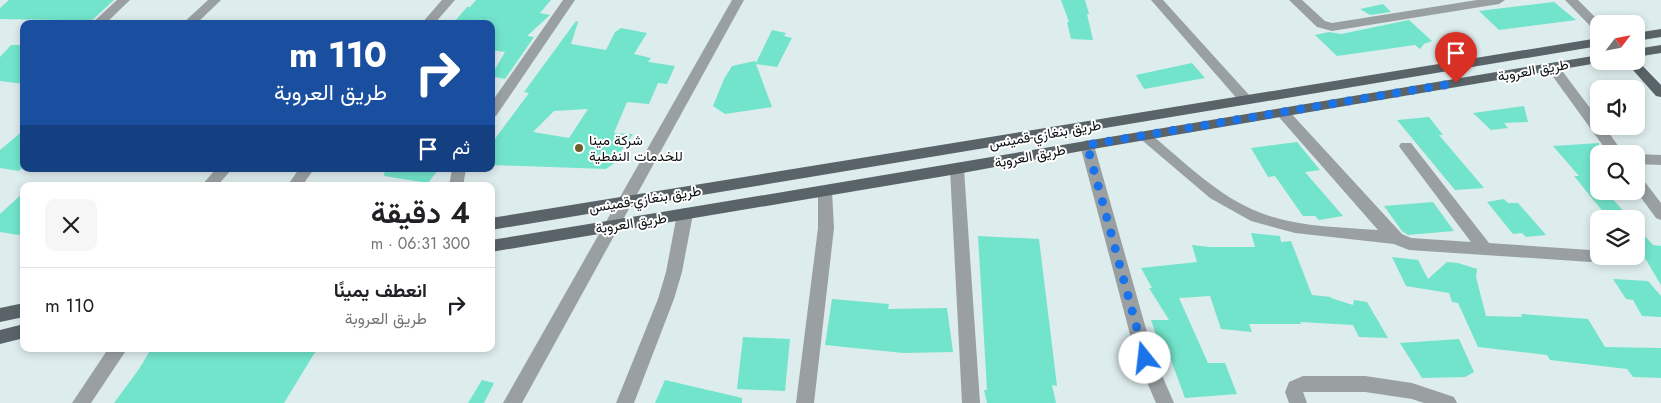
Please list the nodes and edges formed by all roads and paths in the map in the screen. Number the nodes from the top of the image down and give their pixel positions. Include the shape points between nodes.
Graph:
1 (124, 0) edge
2 (214, 0) edge
3 (449, 0) edge
4 (569, 0) edge
5 (738, 0) edge
6 (1157, 0) edge
7 (1296, 0) edge
8 (1406, 0) edge
9 (1499, 0) edge
10 (1571, 0) edge
11 (1418, 12) junction
12 (1590, 19) edge
13 (102, 20) edge
14 (192, 20) edge
15 (431, 20) edge
16 (1661, 34) edge
17 (1645, 36) edge
18 (1590, 43) edge
19 (1661, 50) edge
20 (1645, 52) edge
21 (1590, 61) edge
22 (1552, 67) junction
23 (1639, 70) edge
24 (1661, 93) edge
25 (1245, 99) junction
26 (495, 107) edge
27 (1283, 113) junction
28 (1144, 136) junction
29 (1087, 145) junction
30 (1610, 145) edge
31 (1406, 146) dead end
32 (1645, 160) edge
33 (1661, 160) edge
34 (957, 169) junction
35 (222, 172) edge
36 (305, 172) edge
37 (212, 182) edge
38 (297, 182) edge
39 (825, 191) junction
40 (1645, 192) edge
41 (624, 203) junction
42 (685, 214) junction
43 (1661, 214) edge
44 (495, 223) edge
45 (610, 226) junction
46 (1396, 238) junction
47 (495, 245) edge
48 (1485, 249) junction
49 (1590, 256) dead end
50 (20, 311) edge
51 (0, 315) edge
52 (20, 332) edge
53 (0, 337) edge
54 (116, 352) edge
55 (82, 403) edge
56 (512, 403) edge
57 (625, 403) edge
58 (805, 403) edge
59 (971, 403) edge
60 (1165, 403) edge
61 (1298, 403) edge
62 (1448, 403) edge

1 - 13 street
2 - 14 street
3 - 15 street
4 - 26 street
5 - 41 street
6 - 25 street
7 - 11 street via 1320,24 1332,27
8 - 11 street
9 - 11 street
10 - 12 street
16 - 17 main road
18 - 25 main road, طريق بنغازي-قمينس
19 - 20 main road
21 - 22 main road, طريق العروبة
22 - 27 main road, طريق العروبة
22 - 30 street
23 - 24 main road
25 - 41 main road, طريق بنغازي-قمينس
27 - 28 main road, طريق العروبة
27 - 46 street
28 - 29 main road, طريق العروبة
28 - 46 street via 1240,211 1277,225
29 - 34 main road, طريق العروبة
29 - 60 street via 1145,358
31 - 48 street
32 - 33 street
34 - 39 main road, طريق العروبة
34 - 59 street
35 - 37 street
36 - 38 street
39 - 42 main road, طريق العروبة
39 - 58 street via 826,228
40 - 43 street
41 - 44 main road, طريق بنغازي-قمينس
41 - 45 street
42 - 45 main road, طريق العروبة
42 - 57 street via 666,299
45 - 47 main road, طريق العروبة
45 - 56 street
46 - 48 street via 1410,244
48 - 49 street
50 - 51 main road
52 - 53 main road
54 - 55 street
61 - 62 street via 1295,387 1364,384 1412,391

